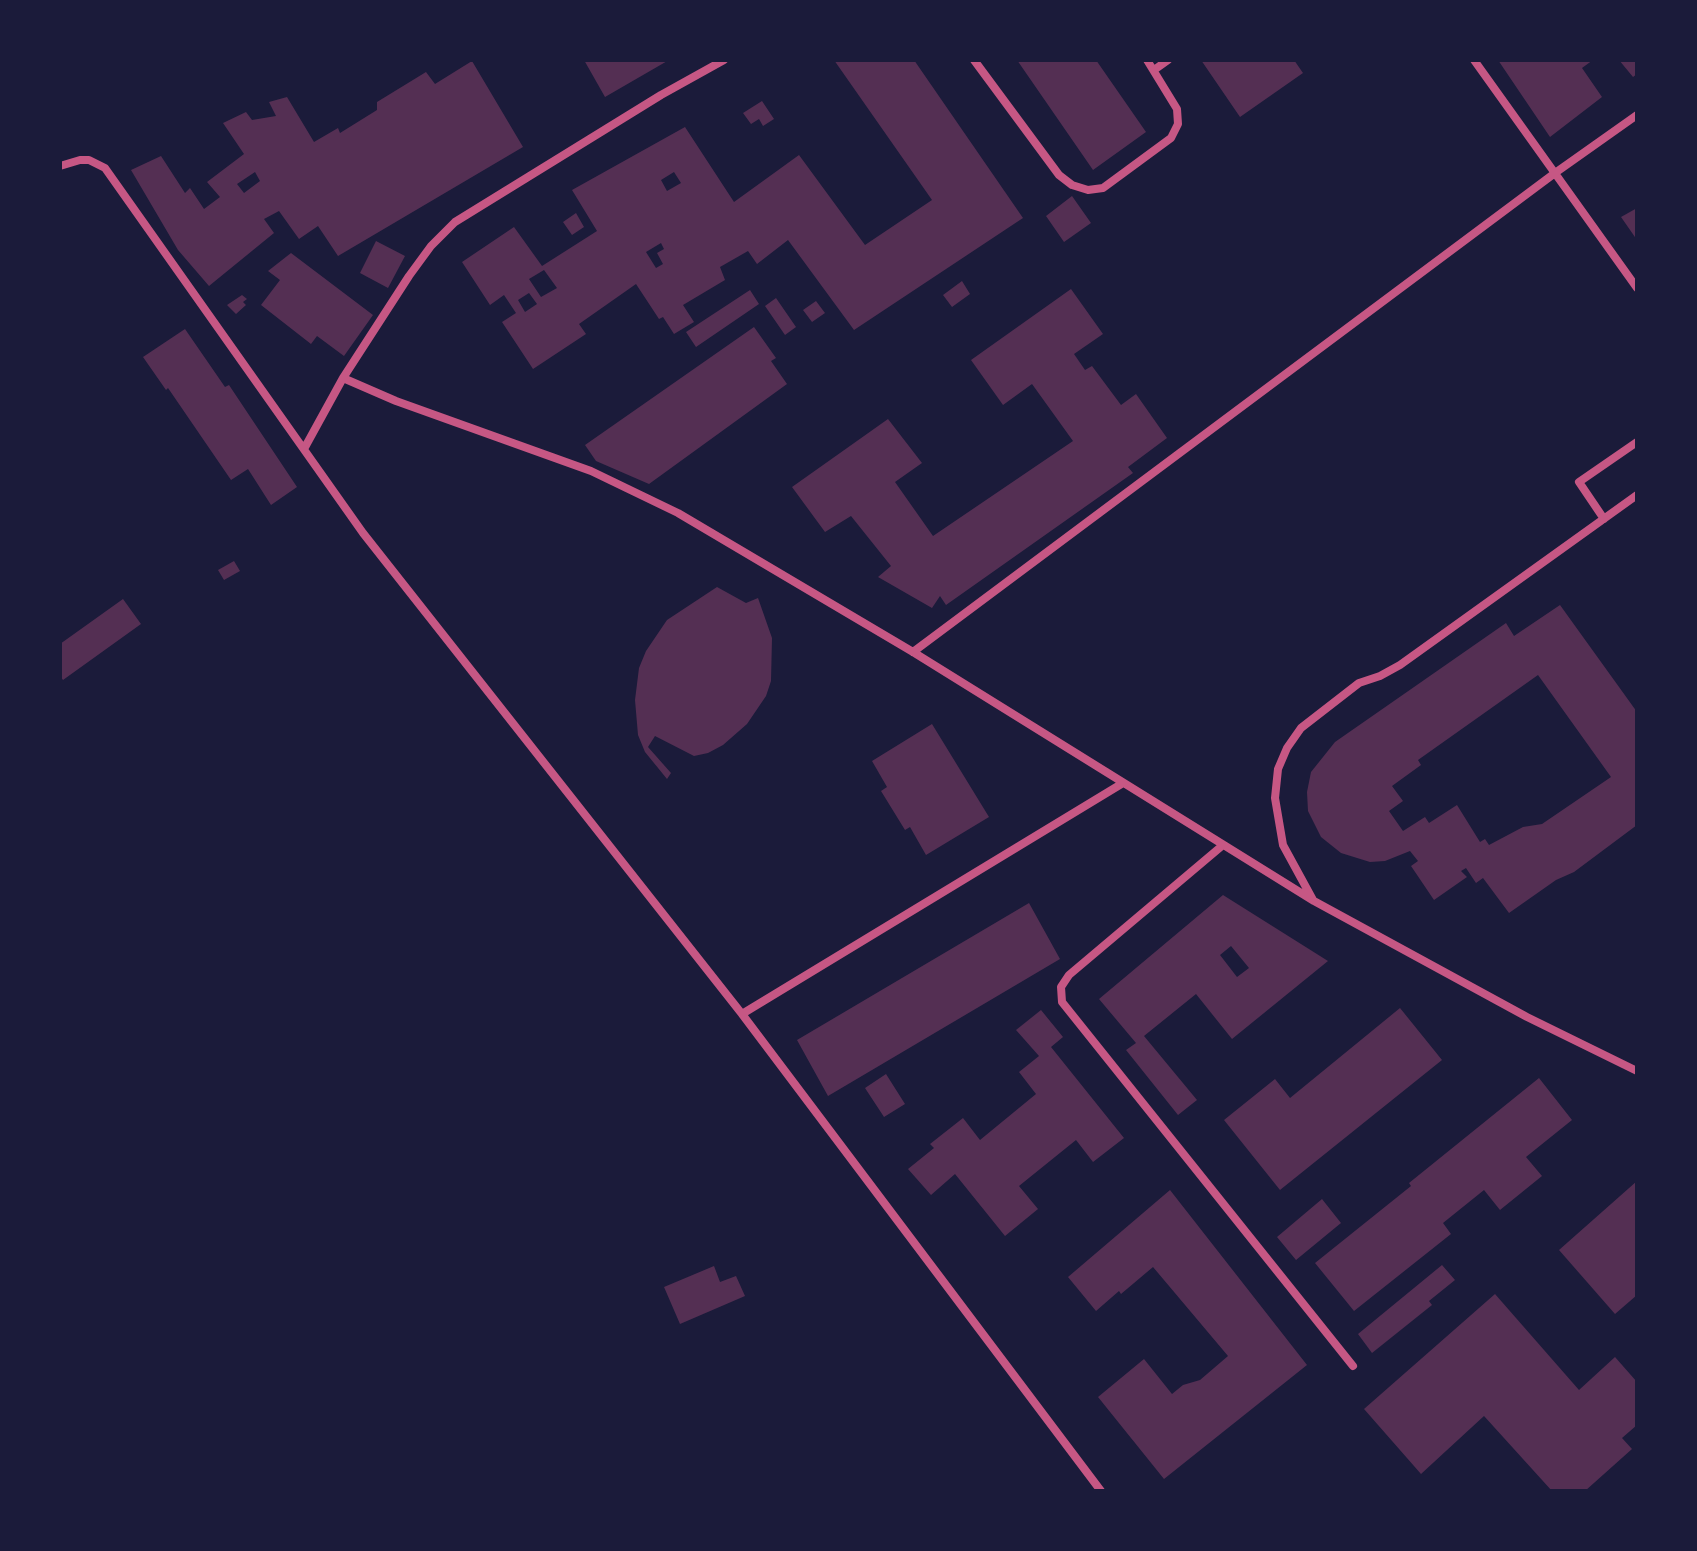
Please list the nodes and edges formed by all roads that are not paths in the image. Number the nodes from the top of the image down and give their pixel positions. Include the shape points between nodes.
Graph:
1 (724, 60) edge
2 (974, 60) edge
3 (1147, 60) edge
4 (1168, 60) edge
5 (1474, 60) edge
6 (1154, 70) junction
7 (1637, 115) edge
8 (60, 166) edge
9 (1555, 173) junction
10 (1637, 288) edge
11 (343, 378) junction
12 (1637, 442) edge
13 (304, 449) junction
14 (1637, 495) edge
15 (1604, 519) junction
16 (913, 652) junction
17 (1123, 783) junction
18 (1223, 845) junction
19 (1314, 901) junction
20 (742, 1014) junction
21 (1637, 1071) edge
22 (1353, 1366) dead end
23 (1101, 1491) edge

1 - 11 street via 455,222 416,266
2 - 6 street via 1059,175 1088,190 1103,188 1171,138 1178,124 1177,109
3 - 6 street
4 - 6 street
5 - 9 street
7 - 9 street
8 - 13 street via 97,162 110,174
9 - 10 street
9 - 16 street
11 - 13 street
11 - 16 street via 591,471 678,513
12 - 15 street via 1579,482
13 - 20 street via 410,594
14 - 15 street
15 - 19 street via 1400,665 1359,683 1301,728 1278,769 1275,798 1283,845
16 - 17 street
17 - 18 street
17 - 20 street
18 - 19 street
18 - 22 street via 1069,975 1061,987 1062,1002
19 - 21 street
20 - 23 street

